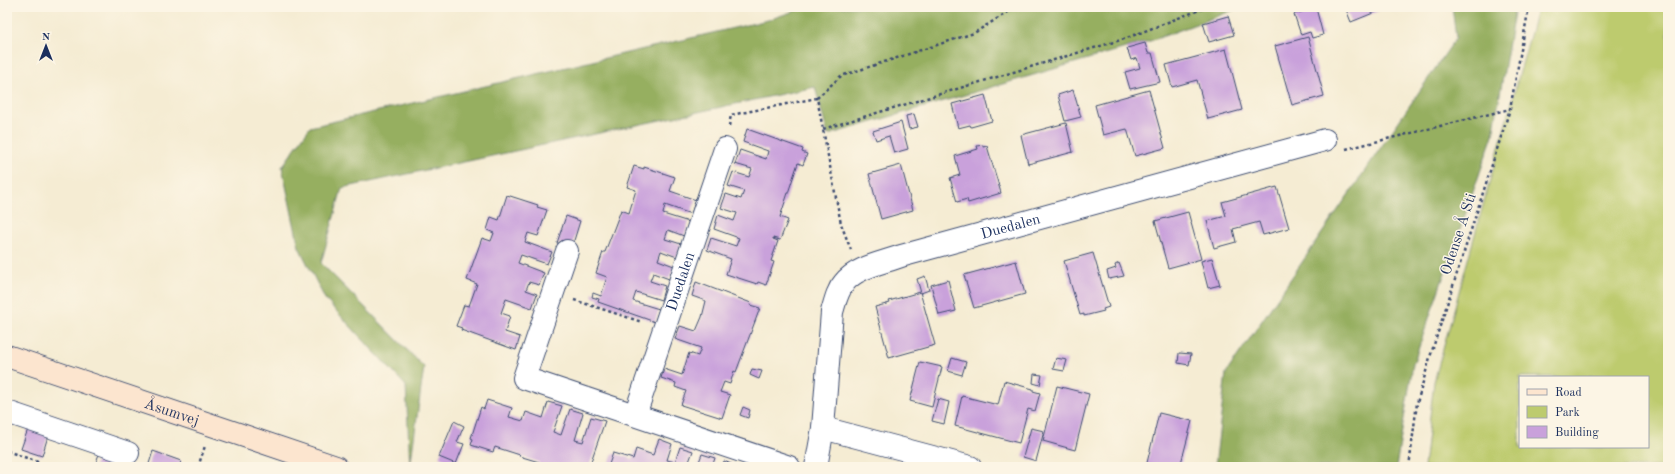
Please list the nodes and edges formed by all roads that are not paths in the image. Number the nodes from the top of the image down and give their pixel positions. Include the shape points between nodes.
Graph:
1 (1325, 140) road end
2 (725, 149) road end
3 (567, 251) dead end
4 (7, 356) edge
5 (7, 412) edge
6 (635, 415) junction
7 (823, 428) junction
8 (128, 453) dead end
9 (336, 467) edge
10 (789, 467) edge
11 (816, 467) edge
12 (970, 467) edge

1 - 7 street, Duedalen via 901,256 858,271 844,282 832,312
2 - 6 street, Duedalen
3 - 6 street via 524,378
4 - 9 street, Åsumvej
5 - 8 street
6 - 10 street
7 - 11 street, Duedalen
7 - 12 street

